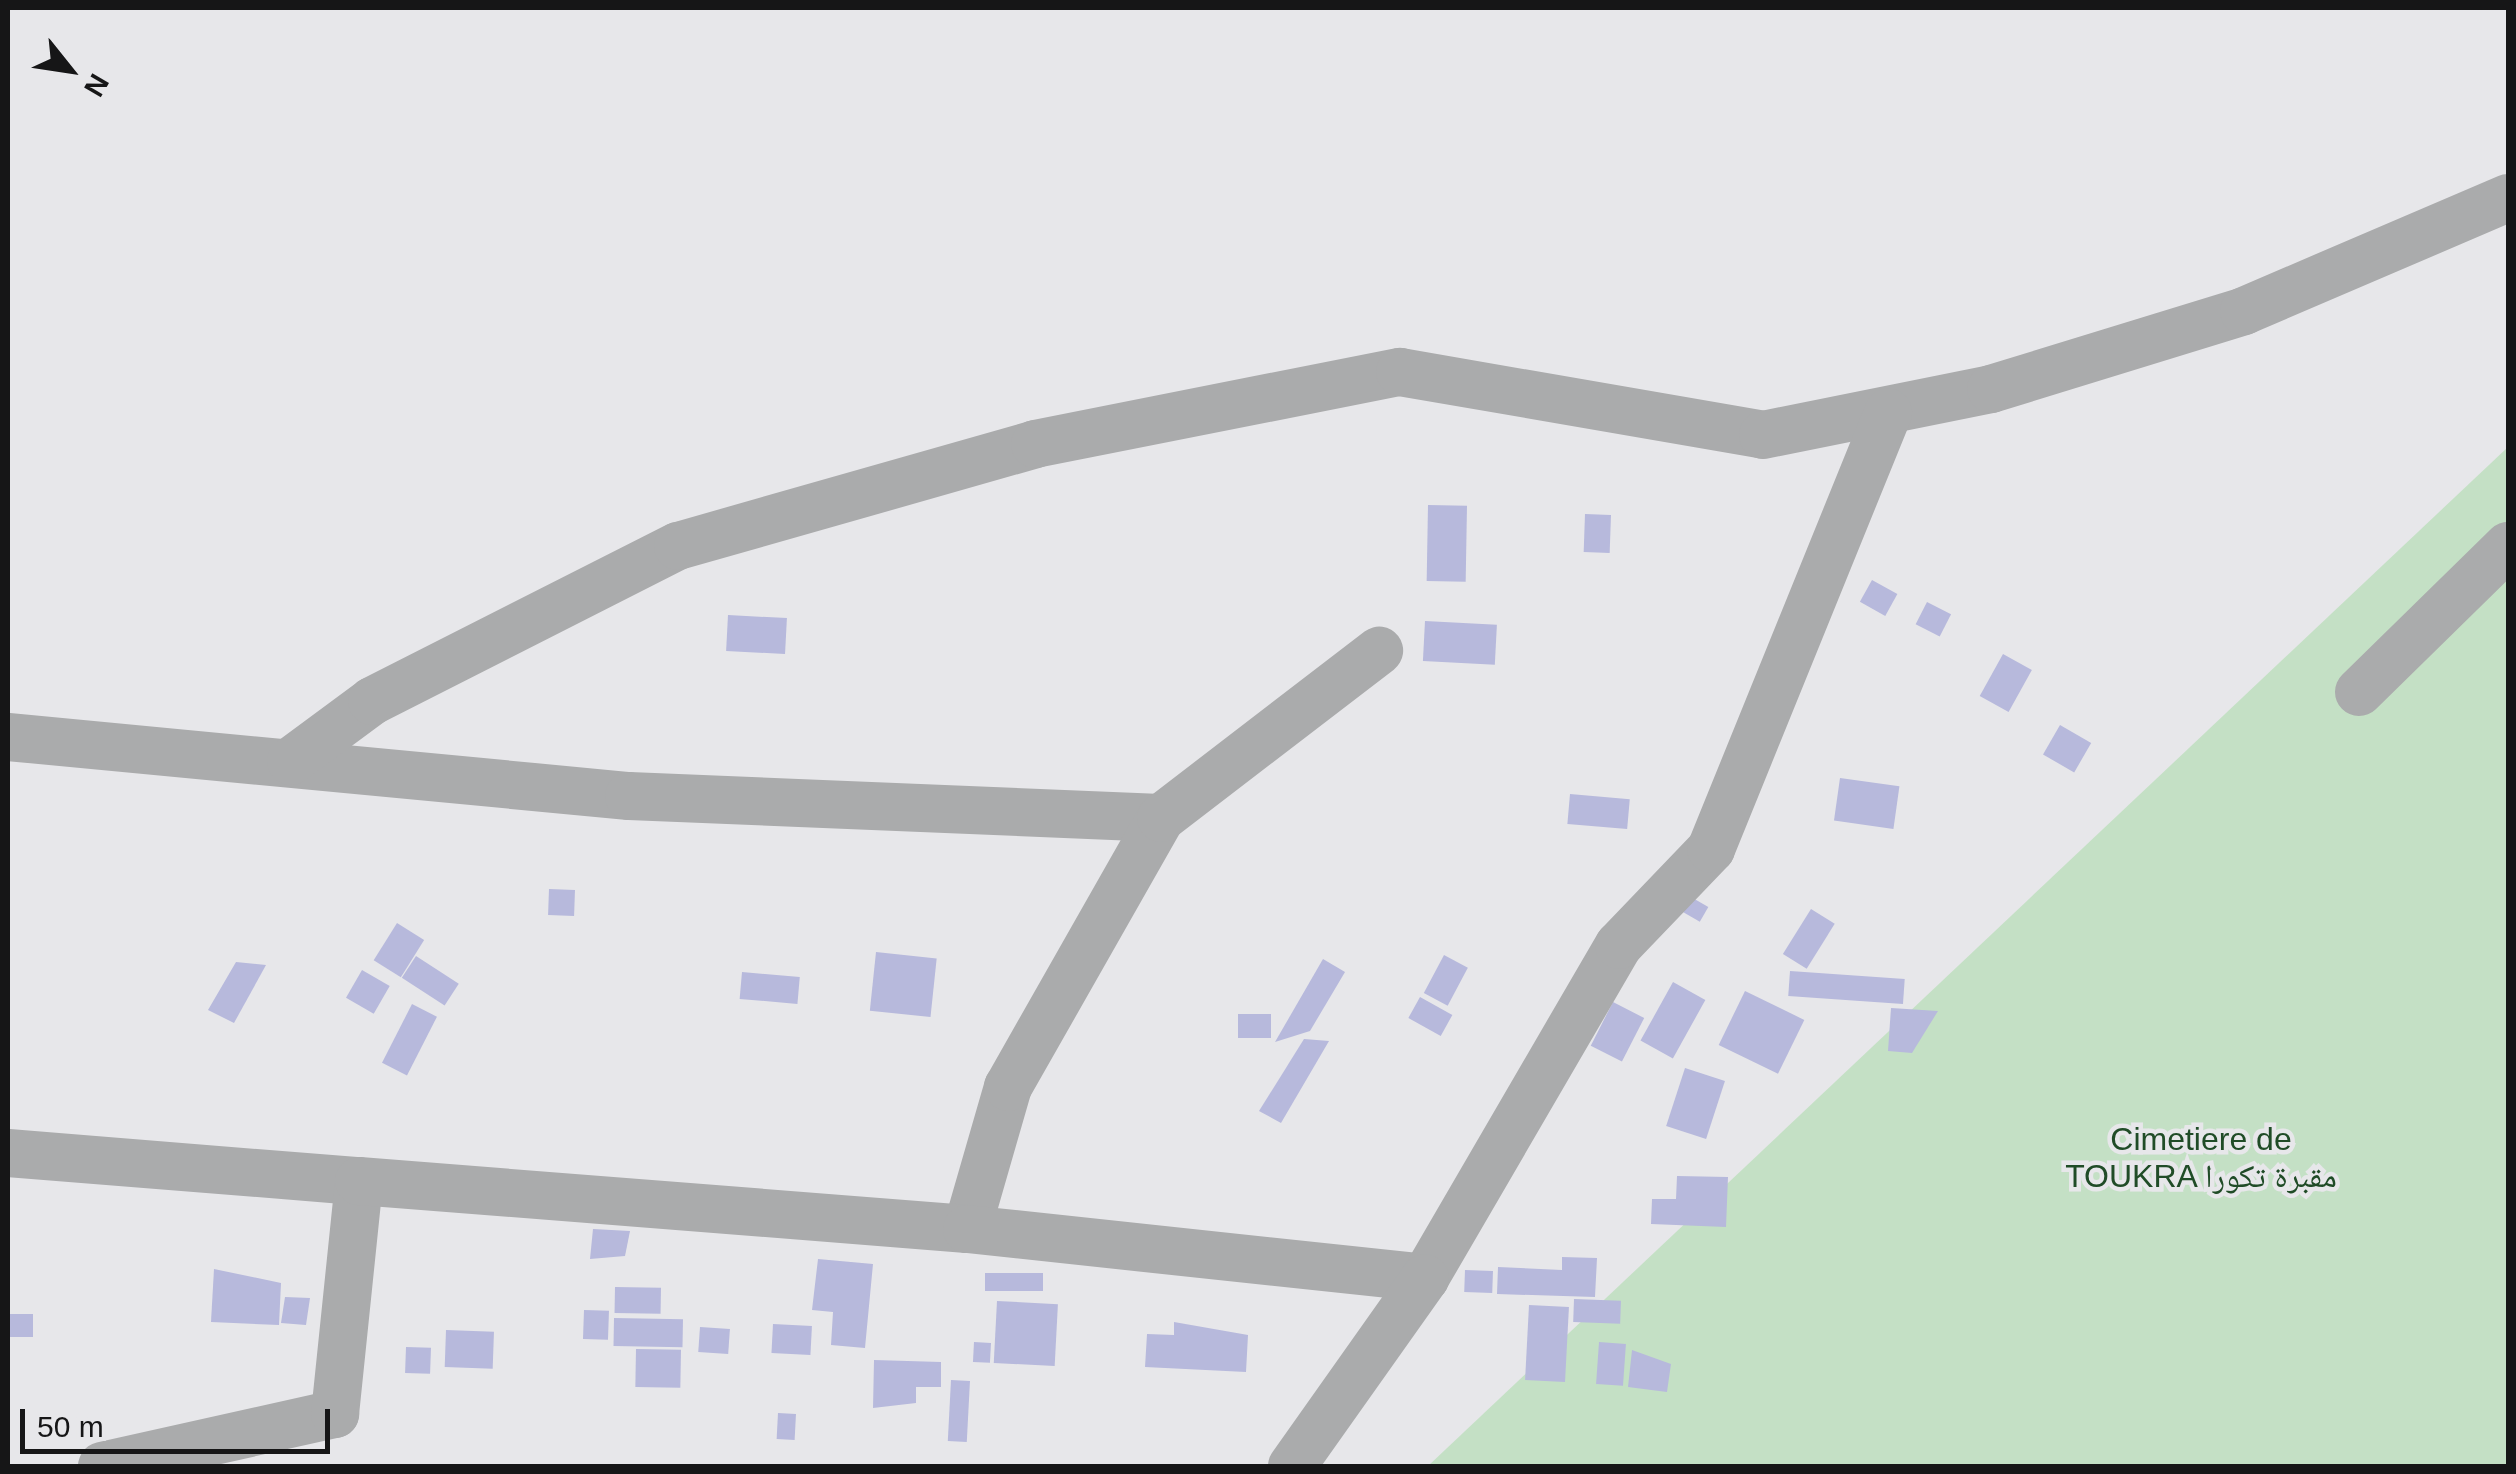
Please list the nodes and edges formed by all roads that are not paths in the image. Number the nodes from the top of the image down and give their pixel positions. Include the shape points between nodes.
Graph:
1 (2508, 198) edge
2 (1888, 413) junction
3 (2508, 546) edge
4 (1379, 651) dead end
5 (2359, 692) dead end
6 (8, 737) edge
7 (291, 761) junction
8 (1161, 818) junction
9 (8, 1153) edge
10 (359, 1181) junction
11 (967, 1229) junction
12 (1425, 1278) junction
13 (102, 1466) edge
14 (1292, 1466) edge

1 - 2 street via 2244,311
2 - 7 street via 1764,435 1400,372 1035,444 678,546 372,701
2 - 12 street via 1711,849 1619,945
3 - 5 street
4 - 8 street
6 - 7 street
7 - 8 street via 628,796
8 - 11 street via 1008,1087
9 - 10 street
10 - 11 street
10 - 13 street via 335,1414
11 - 12 street
12 - 14 street

